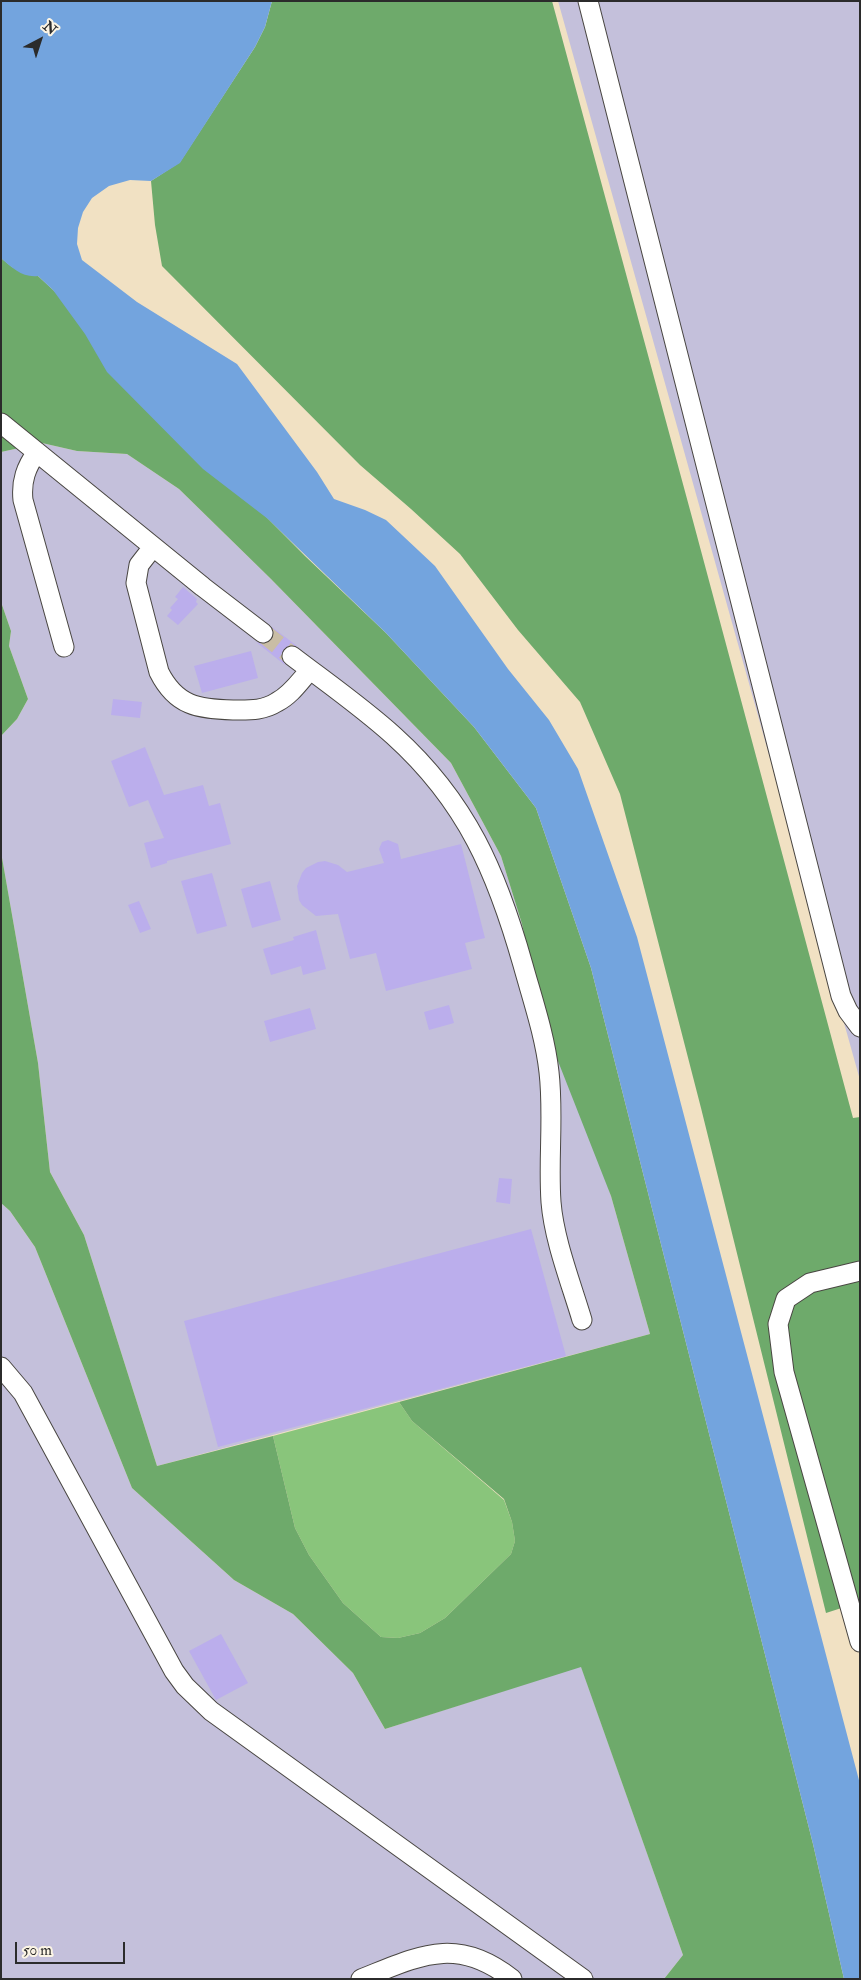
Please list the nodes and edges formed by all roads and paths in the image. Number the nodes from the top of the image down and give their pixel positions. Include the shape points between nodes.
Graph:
1 (588, 1) edge
2 (1, 423) edge
3 (37, 452) junction
4 (153, 547) junction
5 (263, 633) tunnel mouth
6 (64, 648) dead end
7 (292, 656) tunnel mouth
8 (310, 670) junction
9 (860, 1027) edge
10 (860, 1271) edge
11 (582, 1320) dead end
12 (1, 1367) edge
13 (8, 1386) edge
14 (860, 1642) edge
15 (361, 1979) edge
16 (512, 1979) edge
17 (583, 1979) edge

1 - 9 lane via 841,996
2 - 3 lane
3 - 4 lane
3 - 6 lane via 25,472 23,500
4 - 5 lane
4 - 8 lane via 139,565 136,584 159,672 177,696 196,707 255,711 289,694
7 - 8 lane
8 - 11 lane via 388,730 429,771 463,818 494,877 511,924 544,1042 550,1091 552,1212
10 - 14 lane via 810,1283 786,1299 778,1324 784,1372
12 - 13 lane
13 - 17 lane via 23,1393 174,1672 197,1700
15 - 16 lane via 418,1956 449,1953 479,1959

